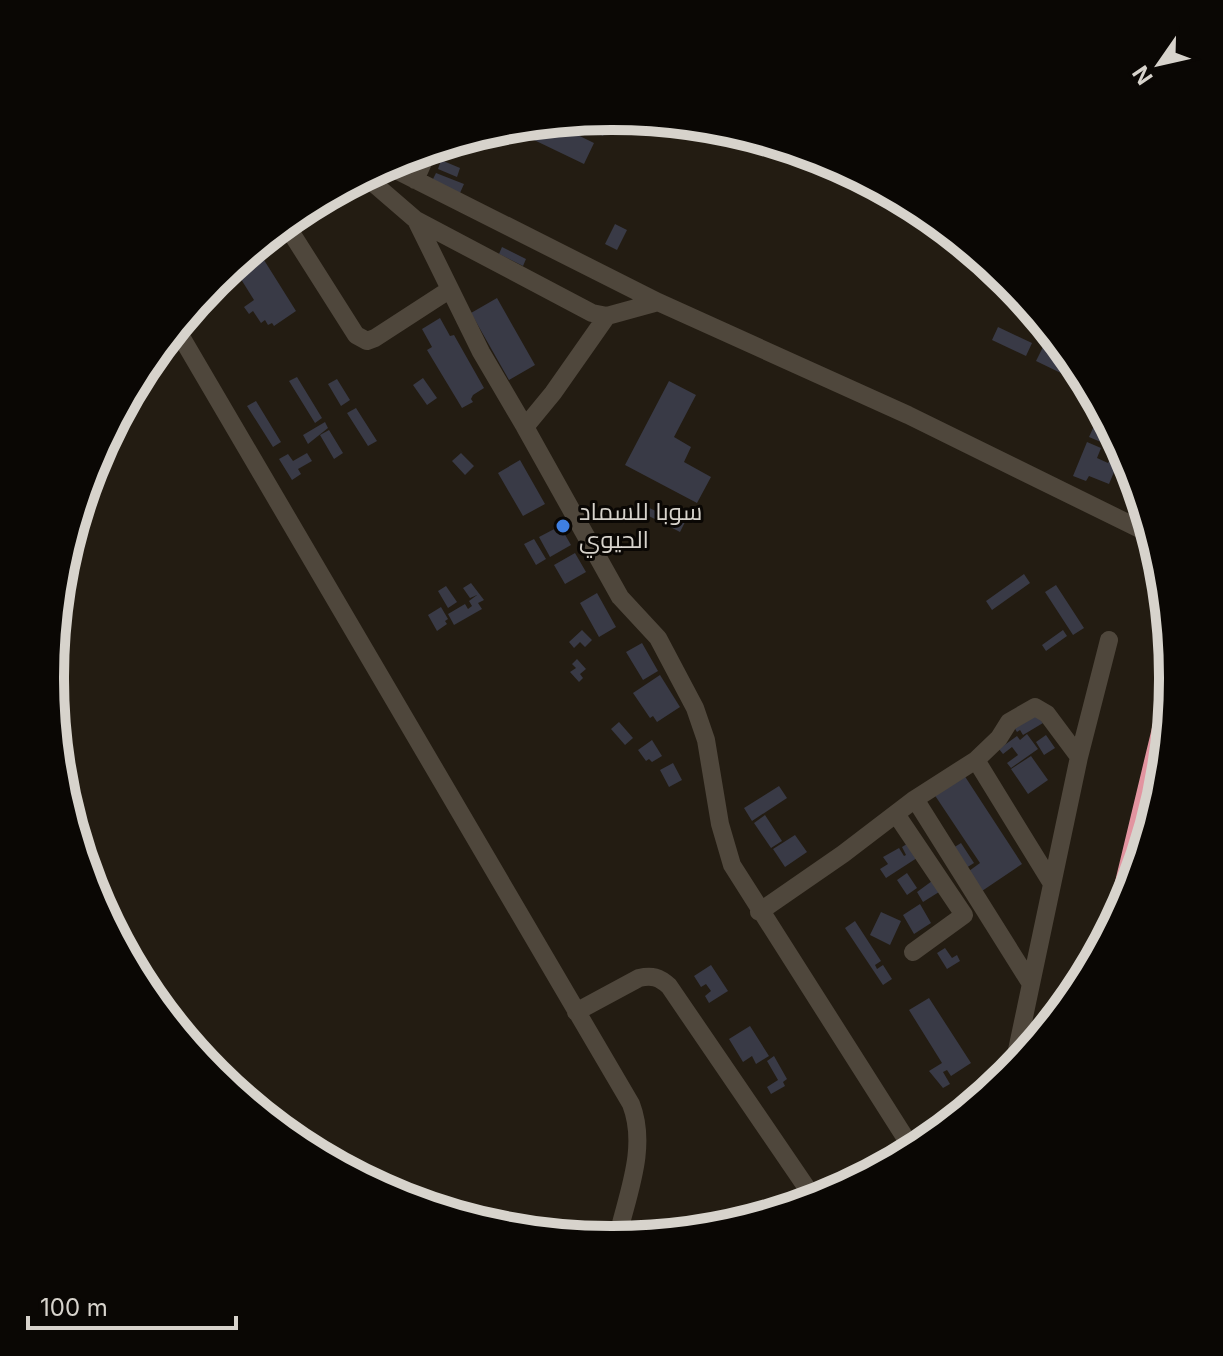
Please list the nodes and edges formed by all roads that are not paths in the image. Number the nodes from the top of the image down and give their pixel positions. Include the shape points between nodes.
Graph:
1 (422, 165) edge
2 (401, 173) edge
3 (415, 180) junction
4 (375, 184) edge
5 (416, 220) junction
6 (292, 234) edge
7 (449, 290) junction
8 (658, 302) junction
9 (607, 316) junction
10 (182, 339) edge
11 (525, 427) junction
12 (1138, 528) edge
13 (1109, 640) dead end
14 (1079, 757) junction
15 (976, 760) junction
16 (915, 799) junction
17 (896, 814) junction
18 (1051, 882) junction
19 (759, 912) junction
20 (913, 952) dead end
21 (1031, 984) junction
22 (576, 1012) junction
23 (1018, 1044) edge
24 (906, 1139) edge
25 (807, 1189) edge
26 (620, 1226) edge

1 - 3 street
2 - 3 street
3 - 8 street
4 - 5 street
5 - 7 street
5 - 9 street via 592,313
6 - 7 street via 356,335 367,341
7 - 11 street
8 - 9 street
8 - 12 street via 908,415
9 - 11 street
10 - 22 street
11 - 19 street via 620,597 658,638 695,708 709,751 726,852
13 - 14 street
14 - 15 street via 1047,714 1035,707 1009,722
14 - 18 street
15 - 16 street
15 - 18 street
16 - 17 street
16 - 21 street
17 - 19 street
17 - 20 street via 964,915
18 - 21 street
19 - 24 street
21 - 23 street
22 - 25 street via 639,978 661,979
22 - 26 street via 637,1118 637,1151

